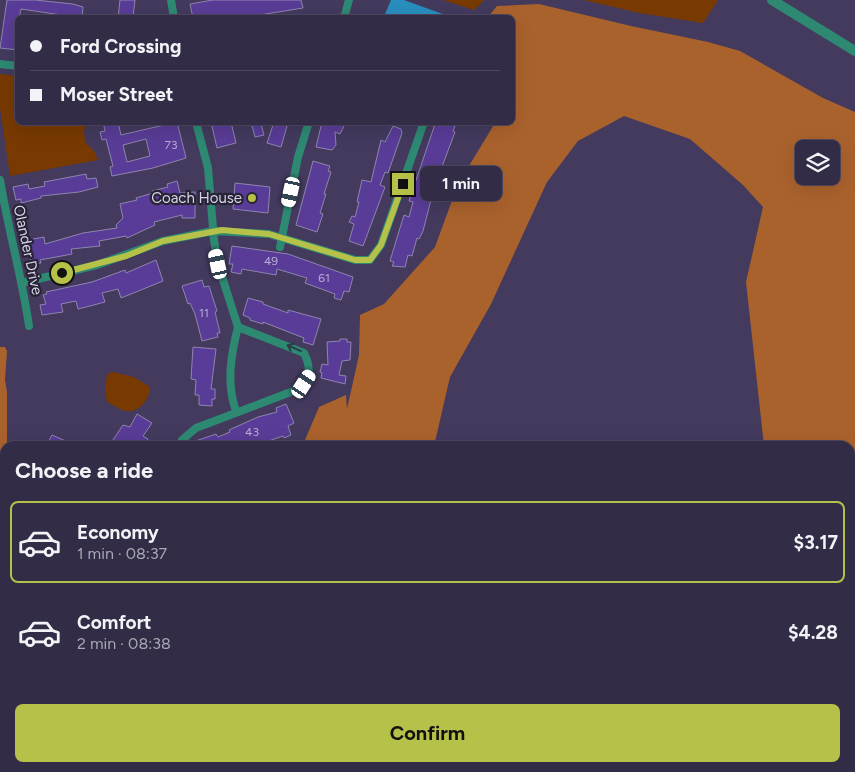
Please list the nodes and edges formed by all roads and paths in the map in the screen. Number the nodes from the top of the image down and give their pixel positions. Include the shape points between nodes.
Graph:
1 (171, 0) edge
2 (349, 0) edge
3 (772, 0) edge
4 (174, 15) edge
5 (345, 15) edge
6 (855, 51) edge
7 (0, 64) edge
8 (15, 66) edge
9 (197, 125) edge
10 (308, 125) edge
11 (423, 125) edge
12 (0, 180) edge
13 (213, 231) junction
14 (282, 237) junction
15 (280, 247) dead end
16 (21, 282) junction
17 (29, 326) dead end
18 (238, 327) junction
19 (236, 411) junction
20 (182, 440) dead end

1 - 4 street
2 - 5 street
3 - 6 street
7 - 8 street
9 - 13 street via 210,181
10 - 14 street via 298,157
11 - 14 street via 381,245 370,260 355,260
12 - 16 street, Olander Drive
13 - 14 street
13 - 16 street via 163,241 97,265
13 - 18 street via 218,264
14 - 15 street
16 - 17 street, Olander Drive
18 - 19 street via 230,395
19 -> 18 street via 296,390 309,376 310,363 304,353
19 - 20 street via 196,428

